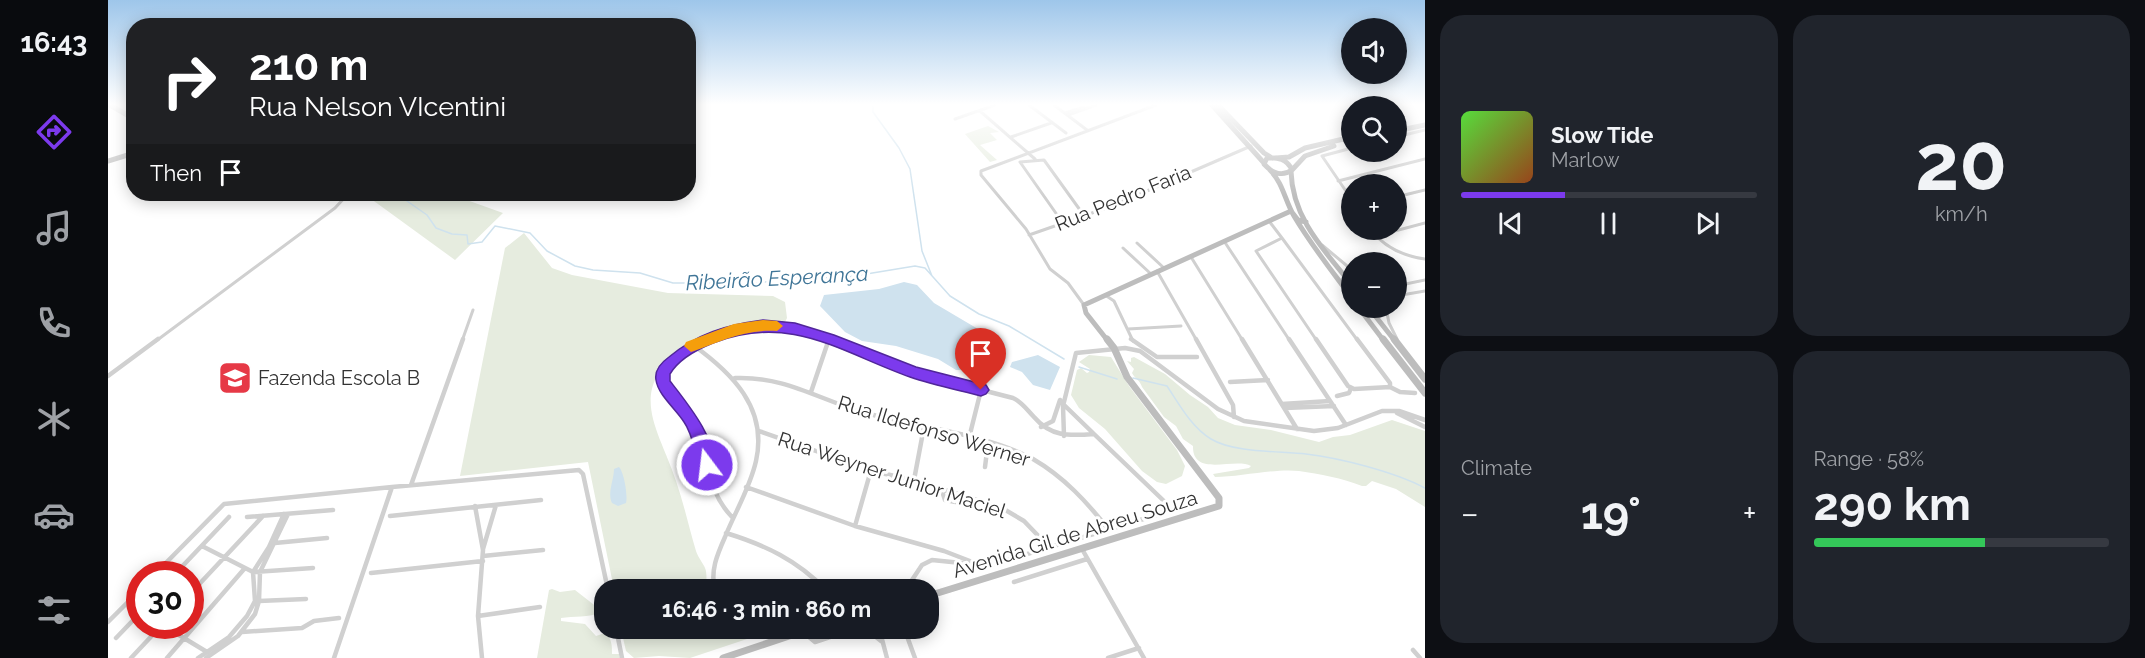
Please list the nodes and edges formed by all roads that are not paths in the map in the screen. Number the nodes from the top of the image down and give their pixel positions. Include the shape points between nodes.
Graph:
1 (1014, 136) edge
2 (1073, 136) edge
3 (1241, 136) edge
4 (1247, 136) edge
5 (1011, 137) joint
6 (1341, 142) edge
7 (1341, 143) edge
8 (1251, 146) junction
9 (1341, 150) edge
10 (1028, 152) junction
11 (126, 157) edge
12 (1274, 158) junction
13 (1035, 159) junction
14 (1425, 159) edge
15 (108, 163) edge
16 (1264, 163) junction
17 (1270, 170) junction
18 (1291, 171) junction
19 (1338, 181) junction
20 (1341, 185) edge
21 (1425, 190) edge
22 (1407, 194) edge
23 (342, 201) edge
24 (1080, 210) dead end
25 (1291, 211) junction
26 (1279, 216) junction
27 (1295, 218) junction
28 (1060, 219) dead end
29 (1269, 221) junction
30 (1306, 222) junction
31 (1425, 223) edge
32 (1262, 224) junction
33 (1407, 228) edge
34 (1277, 233) junction
35 (1029, 235) junction
36 (1282, 238) junction
37 (1317, 240) junction
38 (1381, 240) edge
39 (1224, 241) junction
40 (1137, 243) dead end
41 (1123, 248) dead end
42 (1191, 256) junction
43 (1425, 259) edge
44 (1341, 261) edge
45 (1164, 268) junction
46 (1341, 271) edge
47 (1154, 273) junction
48 (1425, 280) edge
49 (1341, 283) edge
50 (1407, 284) edge
51 (1425, 291) edge
52 (1108, 294) junction
53 (1407, 294) edge
54 (1084, 305) junction
55 (473, 310) dead end
56 (1367, 318) edge
57 (1377, 318) edge
58 (1388, 318) edge
59 (1181, 326) dead end
60 (1127, 329) junction
61 (829, 339) junction
62 (692, 345) junction
63 (1114, 348) junction
64 (1401, 348) junction
65 (1197, 357) dead end
66 (108, 376) edge
67 (735, 378) junction
68 (1425, 379) edge
69 (1268, 380) junction
70 (1230, 382) dead end
71 (1390, 387) junction
72 (1351, 388) junction
73 (981, 390) junction
74 (811, 392) junction
75 (1415, 393) dead end
76 (1425, 393) edge
77 (1337, 396) dead end
78 (1330, 401) junction
79 (1062, 402) junction
80 (1283, 406) junction
81 (1334, 406) junction
82 (1391, 411) junction
83 (1234, 417) junction
84 (1425, 420) edge
85 (1346, 424) junction
86 (924, 427) junction
87 (1041, 427) junction
88 (1425, 427) edge
89 (1298, 429) junction
90 (759, 431) junction
91 (1094, 434) junction
92 (1064, 436) junction
93 (969, 438) junction
94 (988, 443) junction
95 (985, 467) dead end
96 (871, 470) junction
97 (914, 480) junction
98 (411, 485) junction
99 (392, 487) junction
100 (745, 487) junction
101 (941, 488) junction
102 (972, 498) junction
103 (541, 500) dead end
104 (496, 505) junction
105 (475, 507) junction
106 (333, 510) dead end
107 (286, 514) junction
108 (263, 516) junction
109 (390, 516) dead end
110 (732, 516) junction
111 (229, 517) dead end
112 (247, 517) dead end
113 (855, 526) junction
114 (1109, 530) junction
115 (726, 533) junction
116 (327, 538) dead end
117 (273, 543) junction
118 (202, 546) junction
119 (1049, 547) junction
120 (1082, 549) junction
121 (543, 550) dead end
122 (944, 551) junction
123 (483, 556) junction
124 (224, 558) junction
125 (1087, 559) junction
126 (168, 561) edge
127 (188, 561) edge
128 (947, 561) junction
129 (981, 565) junction
130 (245, 568) junction
131 (314, 568) dead end
132 (257, 572) junction
133 (371, 573) dead end
134 (204, 579) edge
135 (606, 579) edge
136 (715, 579) edge
137 (815, 579) edge
138 (913, 579) edge
139 (1014, 582) dead end
140 (939, 593) edge
141 (306, 599) dead end
142 (260, 601) junction
143 (126, 604) edge
144 (540, 607) dead end
145 (204, 615) edge
146 (478, 616) junction
147 (339, 618) dead end
148 (108, 622) edge
149 (126, 628) edge
150 (241, 632) junction
151 (116, 638) dead end
152 (150, 639) edge
153 (183, 639) edge
154 (185, 639) edge
155 (618, 639) edge
156 (781, 639) edge
157 (879, 639) edge
158 (908, 639) edge
159 (882, 641) joint
160 (1139, 648) junction
161 (1413, 650) dead end
162 (208, 655) edge
163 (1112, 657) edge
164 (131, 658) edge
165 (167, 658) edge
166 (198, 658) edge
167 (334, 658) edge
168 (483, 658) edge
169 (622, 658) edge
170 (723, 658) edge
171 (887, 658) edge
172 (915, 658) edge
173 (1144, 658) edge
174 (1420, 658) edge

1 - 5 street
2 - 10 street
3 - 8 street
4 - 12 street
5 - 10 street
6 - 12 street
7 - 18 street via 1313,151
8 - 16 street
8 - 35 street, Rua Pedro Faria via 1112,206
9 - 19 street via 1324,154 1323,158
10 - 13 street
10 - 35 street via 984,169 981,175
11 - 15 street
12 - 16 street via 1265,159
12 - 18 street via 1288,163
13 - 24 street via 1044,160
13 - 28 street via 1021,161 1020,165
14 - 19 street
16 - 17 street
17 - 18 street via 1282,174
17 - 25 street via 1279,180
18 - 30 street via 1293,197
19 - 20 street
21 - 22 street
23 - 66 street
25 - 26 street
25 - 27 street
25 - 30 street via 1298,220
26 - 27 street
26 - 29 street
27 - 49 street
29 - 32 street
29 - 34 street
30 - 37 street
31 - 33 street
32 - 34 street
32 - 39 street
34 - 36 street
35 - 54 street via 1050,269 1068,283
36 - 71 street
36 - 72 street via 1256,250
37 - 44 street
37 - 46 street
38 - 43 street via 1395,252
39 - 42 street
39 - 78 street
40 - 45 street
41 - 47 street
42 - 45 street
42 - 69 street
45 - 47 street
47 - 52 street
47 - 83 street via 1233,405
48 - 50 street
51 - 53 street
52 - 54 street
52 - 60 street
54 - 63 street
55 - 98 street
56 - 76 street
57 - 64 street
58 - 64 street
59 - 60 street
60 - 65 street via 1133,340 1158,358
61 - 62 street via 795,328 763,325 734,329
61 - 73 street via 914,373
61 - 74 street
62 - 67 street
62 - 110 street via 666,367 663,382 692,420 703,446 713,494
63 - 79 street via 1076,353
63 - 83 street via 1138,350
63 - 120 street, Avenida Gil de Abreu Souza via 1127,377 1220,504
64 - 68 street
67 - 74 street, Rua Ildefonso Werner via 765,376
67 - 90 street via 752,404
69 - 70 street
69 - 80 street
71 - 72 street
71 - 75 street
72 - 77 street via 1349,393
73 - 87 street via 1016,399
73 - 93 street
74 - 86 street, Rua Ildefonso Werner via 862,411
78 - 80 street
78 - 81 street
79 - 87 street via 1053,421
79 - 91 street
79 - 92 street
80 - 81 street
80 - 89 street
81 - 85 street
82 - 84 street
82 - 85 street via 1378,411
82 - 88 street
83 - 89 street
85 - 89 street via 1324,431
86 - 93 street, Rua Ildefonso Werner
86 - 97 street
87 - 92 street
90 - 96 street, Rua Weyner Junior Maciel
90 - 100 street via 756,461
91 - 92 street
91 - 114 street via 1161,496 1166,507 1160,514
93 - 94 street, Rua Ildefonso Werner
94 - 95 street
94 - 114 street, Rua Ildefonso Werner via 1016,451 1052,469 1088,501
96 - 97 street, Rua Weyner Junior Maciel
96 - 113 street
97 - 101 street, Rua Weyner Junior Maciel
98 - 99 street
98 - 135 street via 579,470
99 - 126 street via 224,504
99 - 167 street
100 - 110 street
100 - 113 street
101 - 102 street, Rua Weyner Junior Maciel
101 - 102 street via 945,500 961,503
102 - 119 street, Rua Weyner Junior Maciel via 1014,513
103 - 104 street
104 - 105 street
104 - 123 street
105 - 109 street
105 - 123 street
106 - 107 street
107 - 108 street
107 - 117 street
108 - 112 street
108 - 124 street
110 - 115 street
111 - 118 street
113 - 122 street
114 - 119 street
115 - 136 street via 714,565
115 - 137 street via 774,549
116 - 117 street
117 - 132 street
118 - 124 street
118 - 127 street
119 - 129 street
120 - 125 street
120 - 140 street, Avenida Gil de Abreu Souza
121 - 123 street
122 - 128 street
122 - 129 street
123 - 133 street
123 - 146 street
124 - 130 street
124 - 134 street
125 - 139 street
125 - 160 street
128 - 129 street
128 - 138 street via 927,562
130 - 132 street
130 - 145 street
131 - 132 street
132 - 142 street
132 - 162 street via 255,601 247,616
141 - 142 street
142 - 150 street
143 - 148 street
144 - 146 street
146 - 168 street
147 - 150 street via 314,621 302,628
149 - 151 street
150 - 162 street
152 - 164 street
153 - 165 street
154 - 162 street
155 - 169 street
156 - 170 street
157 - 159 street
158 - 172 street
159 - 171 street
160 - 163 street
160 - 173 street
161 - 174 street
162 - 166 street

